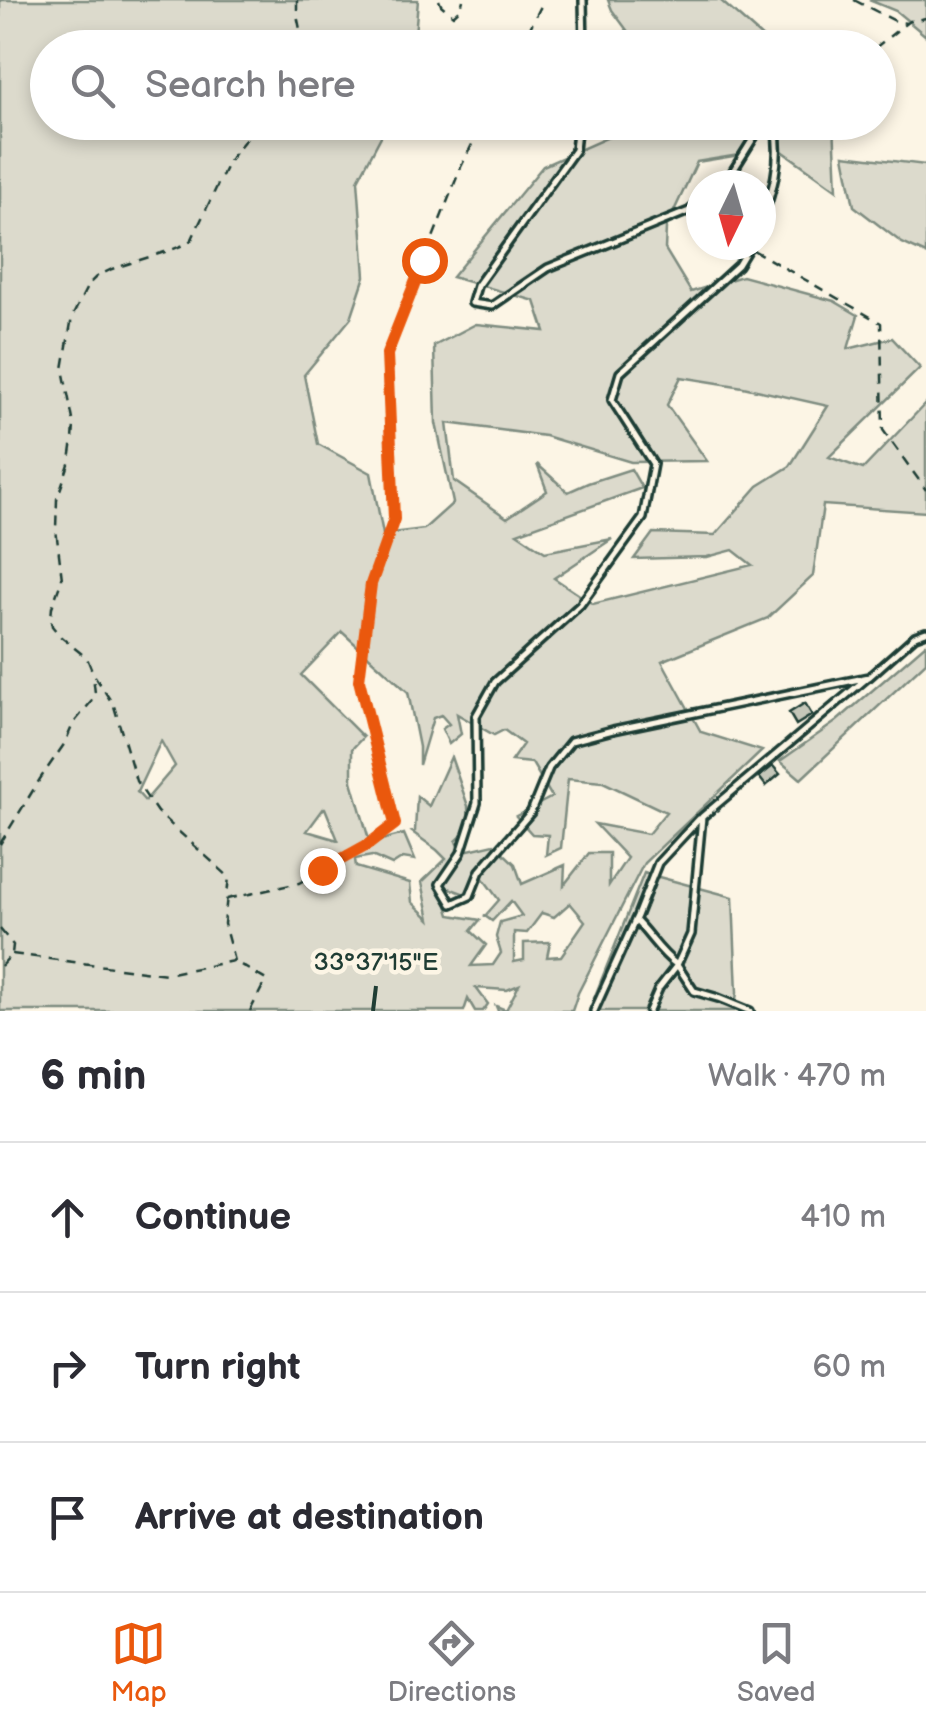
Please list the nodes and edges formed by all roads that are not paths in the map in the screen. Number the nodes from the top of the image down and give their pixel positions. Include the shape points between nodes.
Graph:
1 (583, 0) edge
2 (584, 30) edge
3 (576, 140) edge
4 (752, 140) edge
5 (777, 140) edge
6 (734, 170) edge
7 (776, 172) edge
8 (686, 212) edge
9 (741, 260) edge
10 (926, 632) edge
11 (869, 677) junction
12 (702, 817) junction
13 (635, 920) junction
14 (677, 965) junction
15 (594, 1011) edge
16 (649, 1011) edge
17 (750, 1011) edge

1 - 2 lane
3 - 8 lane via 477,286 472,304 492,306 548,268
4 - 6 lane
5 - 7 lane
9 - 11 lane via 620,373 612,400 652,464 643,518 580,606 495,682 476,716 477,804 461,853 440,884 452,904 470,896 480,870 531,812 549,768 572,741
10 - 11 lane
11 - 12 lane
12 - 13 lane via 658,862
12 - 14 lane via 691,934
13 - 14 lane
13 - 15 lane
14 - 16 lane
14 - 17 lane via 694,991

